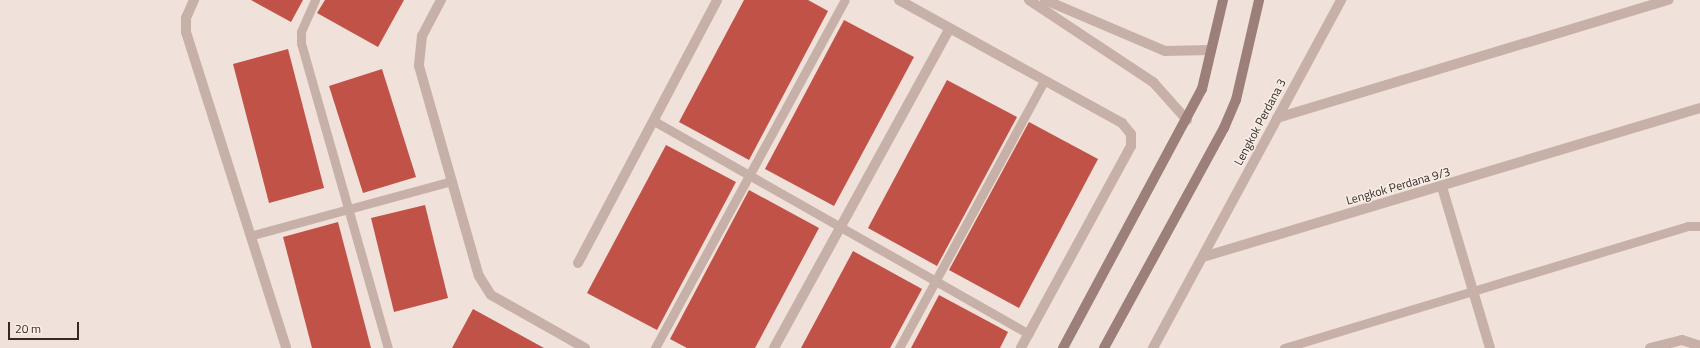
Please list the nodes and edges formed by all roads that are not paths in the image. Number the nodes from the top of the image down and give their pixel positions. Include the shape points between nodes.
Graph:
1 (194, 0) edge
2 (315, 0) edge
3 (442, 0) edge
4 (717, 0) edge
5 (845, 0) edge
6 (899, 0) edge
7 (1029, 0) edge
8 (1045, 0) edge
9 (1223, 0) edge
10 (1258, 0) edge
11 (1341, 0) edge
12 (1669, 0) edge
13 (950, 28) junction
14 (1211, 50) junction
15 (1044, 81) junction
16 (1700, 108) edge
17 (1277, 118) junction
18 (1187, 120) junction
19 (654, 121) junction
20 (748, 177) junction
21 (452, 181) junction
22 (1442, 187) junction
23 (352, 210) junction
24 (1700, 226) edge
25 (839, 228) junction
26 (253, 235) junction
27 (1203, 257) junction
28 (578, 263) dead end
29 (935, 281) junction
30 (1472, 290) junction
31 (1029, 334) junction
32 (1700, 346) edge
33 (286, 348) edge
34 (388, 348) edge
35 (585, 348) edge
36 (655, 348) edge
37 (774, 348) edge
38 (899, 348) edge
39 (1021, 348) edge
40 (1063, 348) edge
41 (1104, 348) edge
42 (1153, 348) edge
43 (1284, 348) edge
44 (1490, 348) edge
45 (1650, 348) edge

1 - 26 street via 186,18 186,32
2 - 23 lane via 300,32 301,43
3 - 21 street via 422,36 419,66
4 - 19 street
5 - 20 lane
6 - 13 street
7 - 18 street via 1153,82
8 - 14 street via 1113,32 1165,51
9 - 14 street
10 - 41 street via 1236,100 1224,128
11 - 17 street, Lengkok Perdana 3
12 - 17 street
13 - 15 street
13 - 25 street
14 - 18 street via 1202,89
15 - 29 lane
15 - 31 street via 1122,123 1131,134 1131,146
16 - 22 street, Lengkok Perdana 9/3
17 - 27 street, Lengkok Perdana 3
18 - 40 street
19 - 20 lane
19 - 28 street
20 - 25 lane
20 - 36 lane
21 - 23 lane
21 - 35 street via 479,276 491,295
22 - 27 street, Lengkok Perdana 9/3
22 - 30 street
23 - 26 lane
23 - 34 lane
24 - 30 lane via 1688,226
25 - 29 lane
25 - 37 street
26 - 33 street
27 - 42 street
29 - 31 lane
29 - 38 lane
30 - 43 lane
30 - 44 street
31 - 39 street
32 - 45 street via 1682,340

